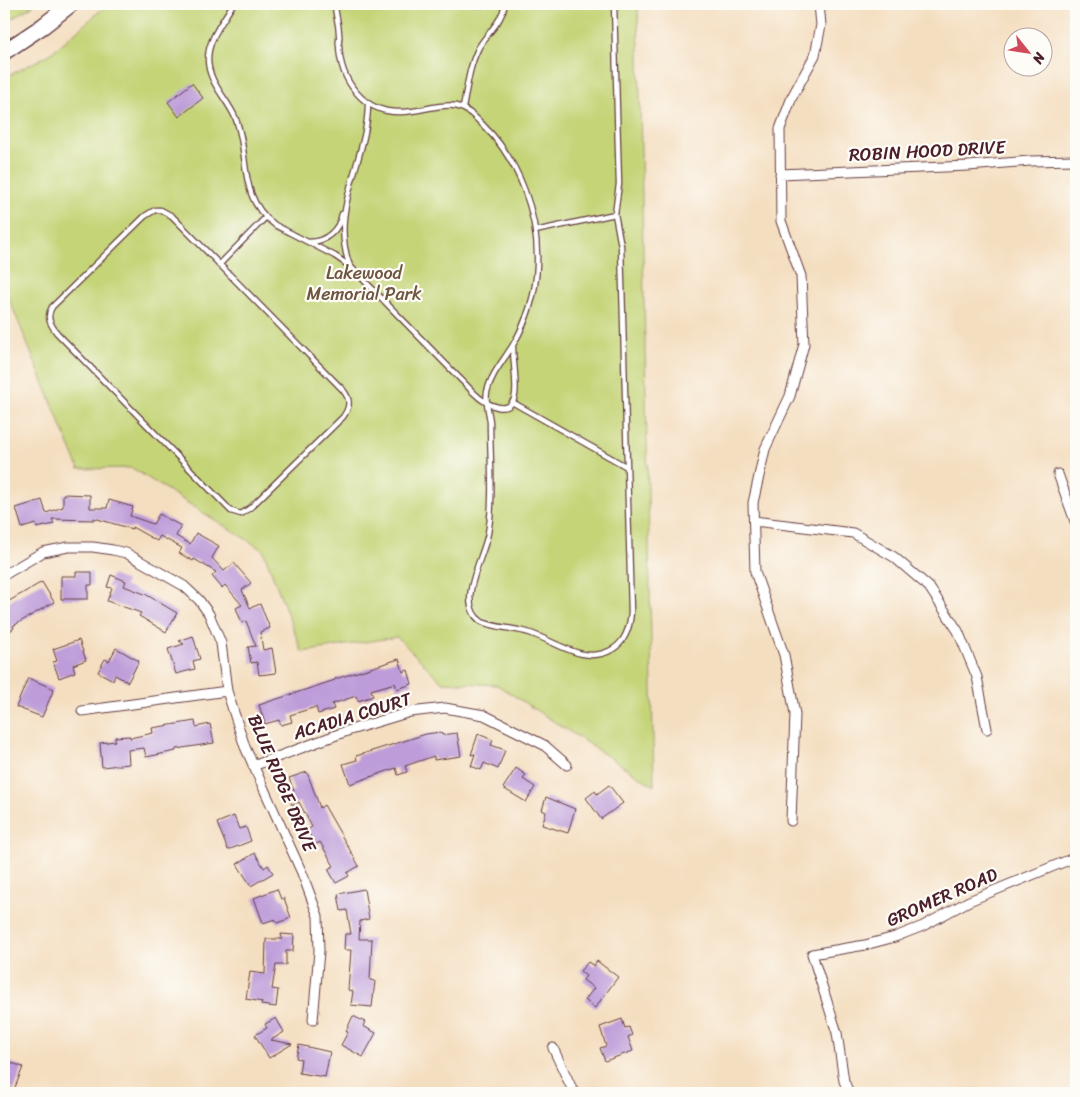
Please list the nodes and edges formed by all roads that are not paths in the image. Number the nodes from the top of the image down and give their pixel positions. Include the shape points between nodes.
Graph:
1 (71, 4) edge
2 (233, 4) edge
3 (335, 4) edge
4 (505, 4) edge
5 (614, 4) edge
6 (819, 4) edge
7 (4, 52) edge
8 (368, 104) junction
9 (463, 108) junction
10 (1076, 160) edge
11 (780, 174) junction
12 (344, 206) junction
13 (615, 214) junction
14 (265, 218) junction
15 (535, 231) junction
16 (308, 242) junction
17 (220, 265) junction
18 (351, 267) junction
19 (513, 346) junction
20 (512, 402) junction
21 (488, 404) junction
22 (627, 466) junction
23 (1058, 474) dead end
24 (754, 521) junction
25 (1076, 524) edge
26 (4, 575) edge
27 (227, 691) junction
28 (82, 711) dead end
29 (987, 729) dead end
30 (566, 765) dead end
31 (253, 766) junction
32 (792, 821) dead end
33 (1076, 857) edge
34 (313, 1020) dead end
35 (553, 1048) dead end
36 (574, 1093) edge
37 (849, 1093) edge

1 - 7 highway
2 - 14 lane via 212,42 209,68 235,118 241,137 246,180
3 - 8 lane via 343,67 354,90
4 - 9 lane via 500,20 474,59
5 - 13 lane via 619,184
6 - 11 street via 821,25 815,55 792,97 780,129
8 - 9 lane via 401,113 451,105
8 - 12 lane via 367,126
9 - 15 lane via 490,132 510,159
10 - 11 street, ROBIN HOOD DRIVE
11 - 24 street via 781,221 801,276 804,344 790,396 765,449 754,503
12 - 16 lane via 342,219 332,234 316,242
12 - 18 lane via 346,257
13 - 15 lane
13 - 22 lane via 621,246
14 - 16 lane
14 - 17 lane
15 - 19 lane via 536,280 528,312
16 - 18 lane
17 - 17 lane via 349,399 349,407 343,416 241,514 231,511 57,333 48,317 57,302 155,210 172,216
18 - 21 lane
19 - 20 lane via 515,396
19 - 21 lane via 492,378 486,399
20 - 21 lane via 502,408
20 - 22 lane
21 - 22 lane via 490,525 470,600 473,614 482,622 532,634 583,654 601,654 616,647 628,627 631,612
23 - 25 street
24 - 29 street via 853,533 894,557 929,587 958,631 977,677
24 - 32 street via 755,572 784,655 795,714
26 - 27 street, BLUE RIDGE DRIVE via 43,552 68,547 93,547 126,553 184,586 199,600 209,614 221,643
27 - 28 street
27 - 31 street, BLUE RIDGE DRIVE
30 - 31 street, ACADIA COURT via 544,745 484,715 445,708 410,712 356,728
31 - 34 street, BLUE RIDGE DRIVE via 318,916 320,951
33 - 37 street, GROMER ROAD via 969,901 924,926 895,937 812,954 837,1033 844,1081
35 - 36 street

